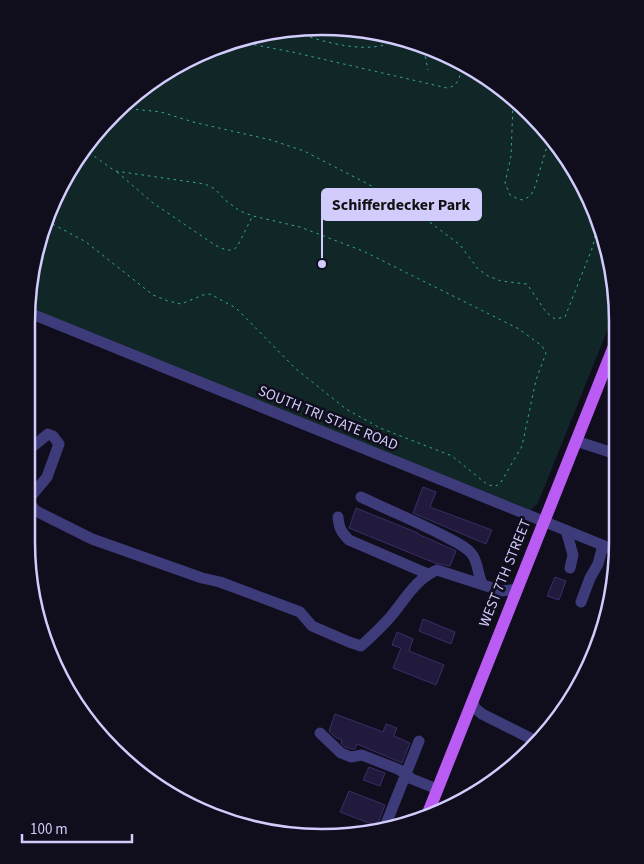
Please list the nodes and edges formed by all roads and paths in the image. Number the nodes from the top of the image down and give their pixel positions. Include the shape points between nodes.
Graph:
1 (307, 36) edge
2 (388, 43) edge
3 (250, 45) edge
4 (425, 54) edge
5 (428, 70) dead end
6 (460, 70) edge
7 (513, 108) edge
8 (130, 109) edge
9 (547, 144) edge
10 (89, 154) edge
11 (116, 171) junction
12 (253, 216) junction
13 (52, 224) edge
14 (595, 232) edge
15 (35, 315) edge
16 (609, 358) edge
17 (576, 441) junction
18 (35, 445) edge
19 (609, 452) edge
20 (35, 490) edge
21 (361, 497) dead end
22 (35, 510) edge
23 (338, 517) dead end
24 (544, 521) junction
25 (566, 530) junction
26 (602, 545) junction
27 (609, 548) edge
28 (570, 568) dead end
29 (428, 574) junction
30 (483, 585) junction
31 (516, 589) junction
32 (581, 602) dead end
33 (472, 701) junction
34 (320, 733) dead end
35 (531, 739) edge
36 (419, 742) dead end
37 (406, 774) junction
38 (437, 789) junction
39 (430, 808) edge
40 (387, 821) edge

1 - 2 path via 332,43 368,47
3 - 6 path via 442,88 450,88 457,83
4 - 5 path
7 - 9 path via 511,156 505,183 514,198 523,200 532,194
8 - 14 path via 161,112 313,154 424,217 460,246 482,272 501,281 527,284 546,312 555,319 565,317 576,294
10 - 11 path
11 - 12 path via 205,184 231,205
11 - 12 path via 153,203 226,250 237,247
12 - 13 path via 300,227 370,254 510,324 544,349 546,353 536,380 522,446 501,482 496,486 488,485 452,456 380,428 346,409 296,369 236,308 210,294 181,304 153,295 86,242
15 - 24 street, SOUTH TRI STATE ROAD
16 - 17 main road, WEST 7TH STREET
17 - 19 street
17 - 24 main road, WEST 7TH STREET
18 - 20 street via 48,434 59,444 47,476
21 - 30 street via 462,546 476,561
22 - 29 street via 92,539 300,612 312,626 361,646
23 - 29 street via 341,533 348,540
24 - 25 street, SOUTH TRI STATE ROAD
24 - 31 main road, WEST 7TH STREET
25 - 26 street, SOUTH TRI STATE ROAD
25 - 28 street via 573,554
26 - 27 street, SOUTH TRI STATE ROAD
26 - 32 street via 598,564
29 - 30 street via 436,570
30 - 31 street via 502,591
31 - 33 main road, WEST 7TH STREET
33 - 35 street via 482,714
33 - 38 main road, WEST 7TH STREET
34 - 37 street via 341,753 351,757 362,755
36 - 37 street
37 - 38 street
37 - 40 street
38 - 39 main road, WEST 7TH STREET

